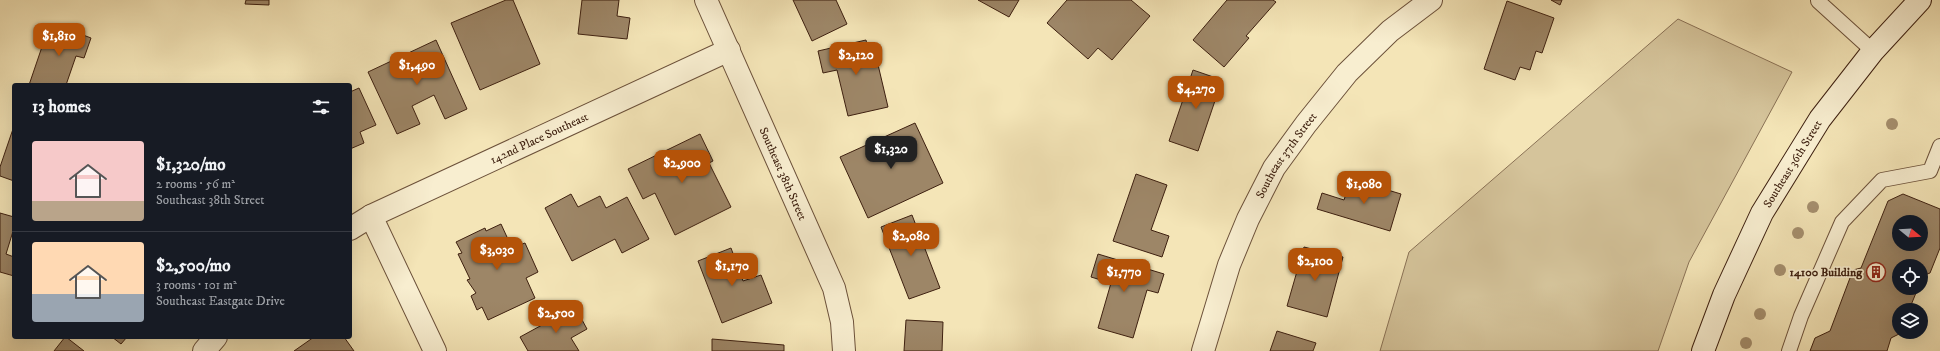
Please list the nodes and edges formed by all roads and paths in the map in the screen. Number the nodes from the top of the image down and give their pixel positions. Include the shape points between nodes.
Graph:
1 (706, 0) edge
2 (1431, 0) edge
3 (1818, 0) edge
4 (1920, 0) edge
5 (729, 50) junction
6 (1873, 51) junction
7 (1940, 146) edge
8 (372, 216) junction
9 (352, 228) edge
10 (214, 339) edge
11 (204, 351) edge
12 (435, 351) edge
13 (844, 351) edge
14 (1203, 351) edge
15 (1703, 351) edge
16 (1789, 351) edge

1 - 5 street, Southeast 38th Street
2 - 14 street, Southeast 37th Street via 1390,31 1347,73 1274,168 1248,219 1229,265
3 - 6 lane
4 - 6 street, Southeast 36th Street
5 - 8 street, 142nd Place Southeast
5 - 13 street, Southeast 38th Street via 834,288 842,322
6 - 15 street, Southeast 36th Street via 1820,119 1762,214 1724,295
7 - 16 lane via 1930,171 1882,180 1842,222 1801,316
8 - 9 street, 142nd Place Southeast
8 - 12 street
10 - 11 street

